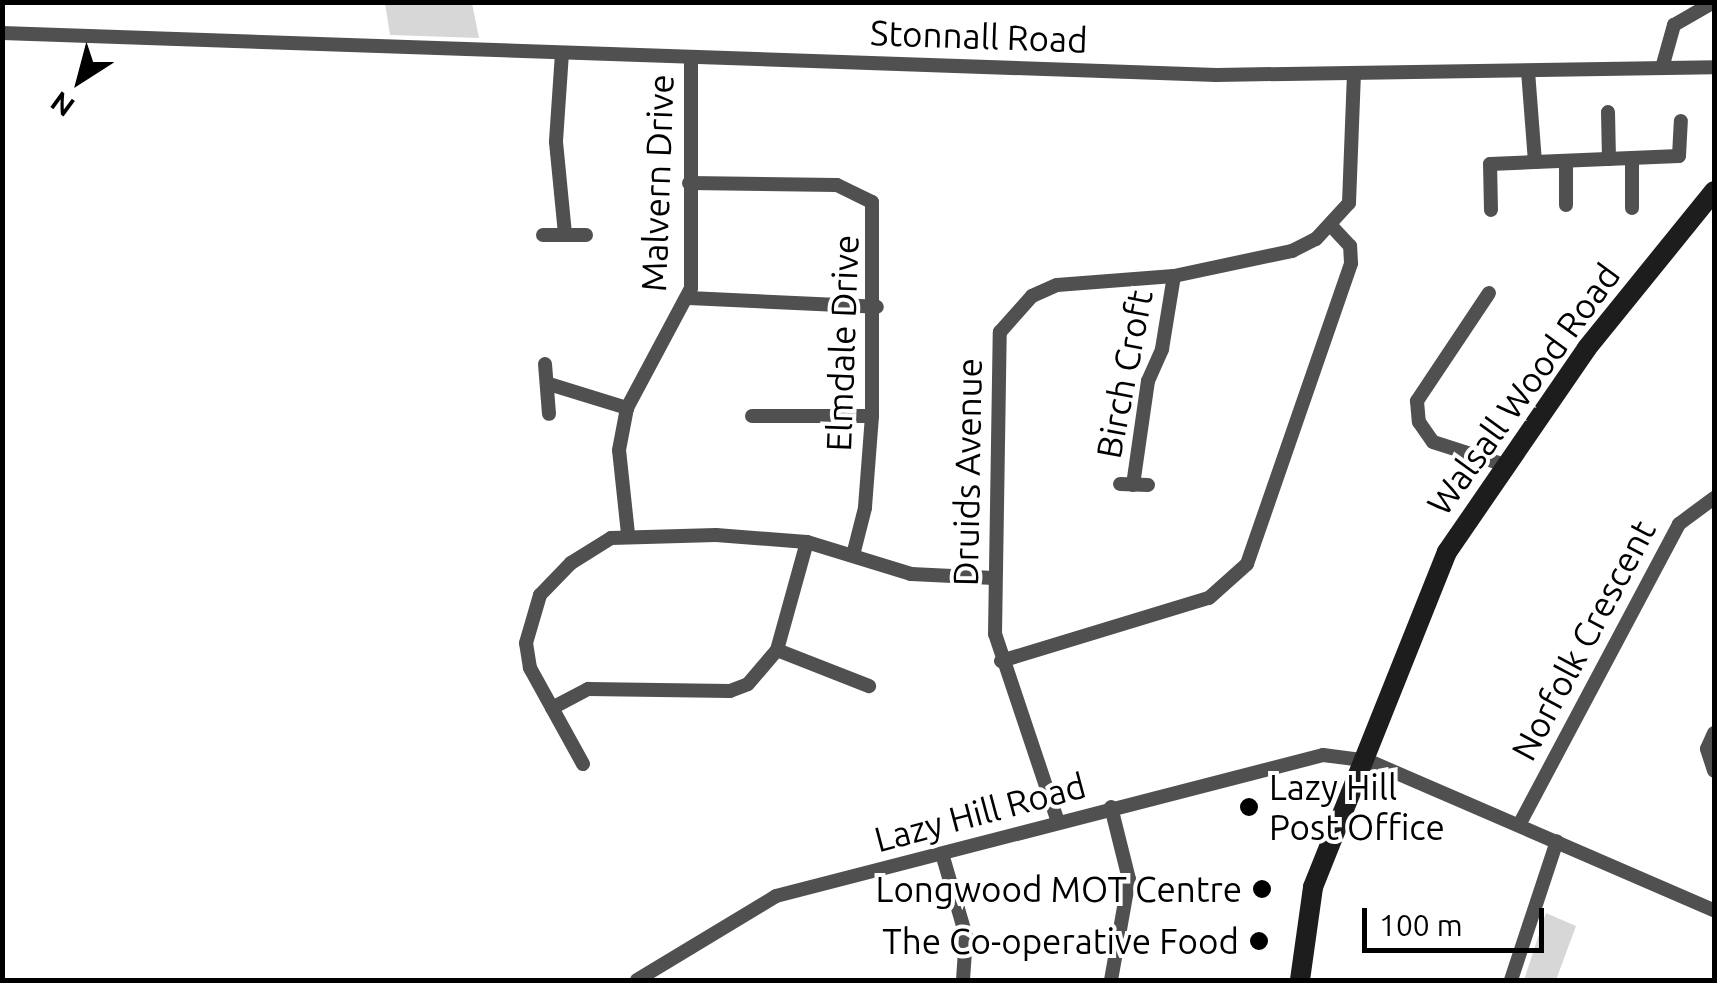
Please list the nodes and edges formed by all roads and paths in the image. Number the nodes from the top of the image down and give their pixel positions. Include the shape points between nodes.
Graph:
1 (1714, 2) edge
2 (2, 34) edge
3 (562, 54) junction
4 (691, 57) junction
5 (1714, 67) edge
6 (1662, 68) junction
7 (1528, 70) junction
8 (1354, 74) junction
9 (1608, 112) dead end
10 (1681, 122) dead end
11 (1632, 158) junction
12 (1609, 159) junction
13 (1566, 161) junction
14 (1535, 162) junction
15 (689, 183) junction
16 (1714, 191) edge
17 (1566, 205) dead end
18 (1632, 208) dead end
19 (1491, 210) dead end
20 (1332, 227) junction
21 (566, 234) junction
22 (542, 235) dead end
23 (586, 235) dead end
24 (1174, 276) junction
25 (1489, 293) dead end
26 (689, 298) junction
27 (877, 307) junction
28 (1460, 307) dead end
29 (1474, 316) junction
30 (545, 364) dead end
31 (549, 384) junction
32 (626, 408) junction
33 (760, 411) dead end
34 (549, 414) dead end
35 (872, 416) junction
36 (1502, 464) junction
37 (1134, 485) dead end
38 (1714, 498) edge
39 (628, 534) junction
40 (807, 542) junction
41 (853, 555) junction
42 (994, 578) junction
43 (777, 650) junction
44 (1001, 660) junction
45 (869, 686) dead end
46 (552, 708) junction
47 (1714, 732) edge
48 (1358, 763) junction
49 (584, 764) dead end
50 (1714, 770) edge
51 (1111, 807) junction
52 (1058, 822) junction
53 (1519, 825) junction
54 (1557, 842) junction
55 (942, 856) junction
56 (1714, 910) edge
57 (637, 980) edge
58 (963, 980) edge
59 (1111, 980) edge
60 (1300, 980) edge
61 (1511, 980) edge

1 - 6 street via 1674,25
2 - 3 street, Stonnall Road
3 - 4 street, Stonnall Road
3 - 21 street via 556,142
4 - 8 street, Stonnall Road
4 - 15 street, Malvern Drive
5 - 6 street, Stonnall Road
6 - 7 street, Stonnall Road
7 - 8 street, Stonnall Road
7 - 14 street
8 - 20 street via 1349,203
9 - 12 street
10 - 11 street via 1680,156
11 - 12 street
11 - 18 street
12 - 13 street
13 - 14 street
13 - 17 street
14 - 19 street via 1490,164
15 - 26 street, Malvern Drive
15 - 27 street, Elmdale Drive via 837,185 865,194 877,216
16 - 36 street, Walsall Wood Road
20 - 24 street, Druids Avenue via 1292,251
20 - 44 street via 1350,246 1351,263 1247,564 1209,598
21 - 22 street
21 - 23 street
24 - 37 street, Birch Croft via 1162,349 1148,381
24 - 42 street, Druids Avenue via 1058,285 1032,296 1000,332
25 - 29 street
26 - 27 street
26 - 32 street, Malvern Drive
27 - 35 street, Elmdale Drive
28 - 29 street
29 - 36 street via 1417,401 1419,422 1433,442
30 - 31 street
31 - 32 street
31 - 34 street
32 - 39 street, Malvern Drive via 619,450
33 - 35 street
35 - 41 street, Elmdale Drive via 865,508
36 - 48 street, Walsall Wood Road via 1446,552
38 - 53 street, Norfolk Crescent via 1679,524
39 - 40 street
39 - 46 street via 572,563 540,595 530,616 530,668
40 - 41 street
40 - 43 street
41 - 42 street via 910,574
42 - 44 street, Druids Avenue
43 - 45 street
43 - 46 street via 764,673 730,691 588,690
44 - 52 street, Druids Avenue
46 - 49 street
47 - 50 street via 1706,749
48 - 51 street, Lazy Hill Road via 1323,755 1290,758
48 - 53 street, Lazy Hill Road via 1369,761
48 - 60 street, Walsall Wood Road via 1313,887
51 - 52 street, Lazy Hill Road
51 - 59 street via 1129,879
52 - 55 street, Lazy Hill Road
53 - 54 street, Lazy Hill Road
54 - 56 street, Lazy Hill Road
54 - 61 street
55 - 57 street, Lazy Hill Road via 776,896
55 - 58 street via 966,936

